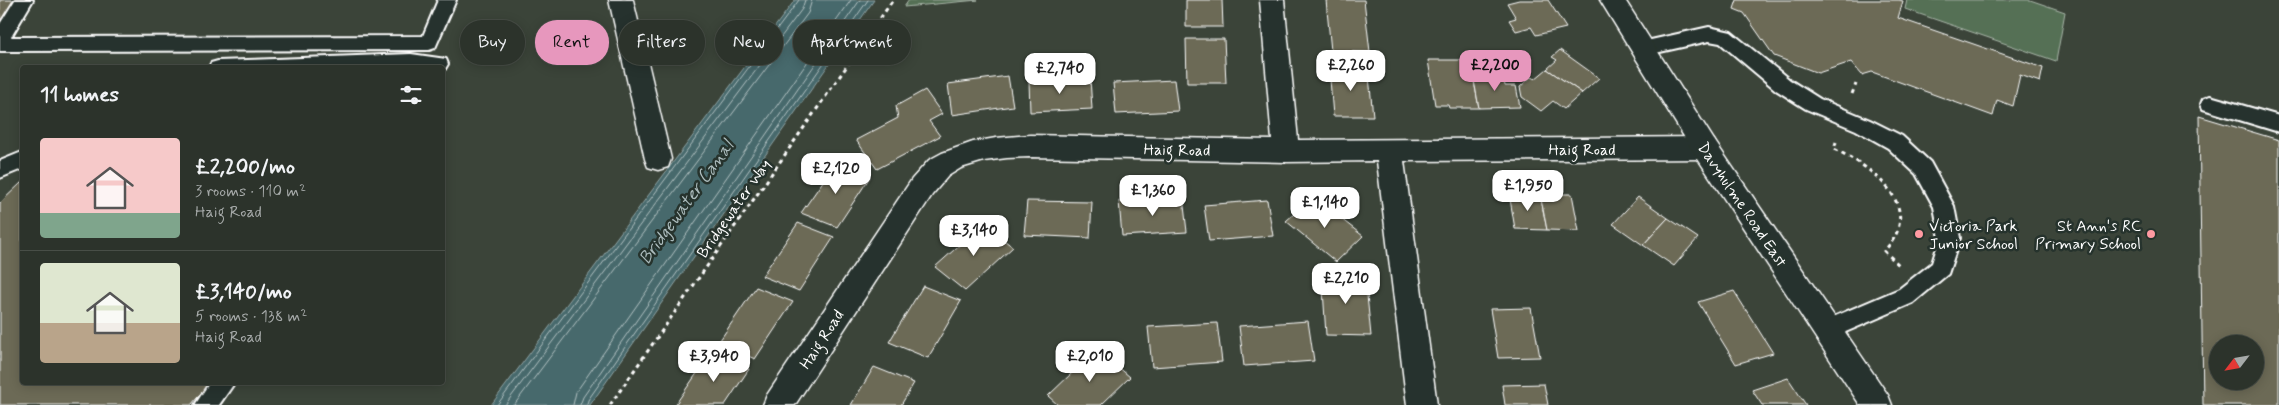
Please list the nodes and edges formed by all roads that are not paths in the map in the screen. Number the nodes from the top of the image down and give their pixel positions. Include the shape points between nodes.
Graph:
1 (24, 0) edge
2 (447, 0) edge
3 (621, 0) edge
4 (1272, 0) edge
5 (1612, 0) edge
6 (0, 40) edge
7 (0, 44) edge
8 (1642, 49) junction
9 (301, 65) edge
10 (439, 65) edge
11 (2210, 104) dead end
12 (2279, 124) edge
13 (1705, 148) junction
14 (1388, 150) junction
15 (1286, 151) junction
16 (658, 159) dead end
17 (20, 161) edge
18 (0, 170) edge
19 (1827, 330) junction
20 (222, 385) edge
21 (206, 405) edge
22 (778, 405) edge
23 (1422, 405) edge
24 (1877, 405) edge

1 - 6 lane
2 - 7 lane via 429,43
3 - 16 street
4 - 15 street
5 - 8 street, Davyhulme Road East
8 - 13 street, Davyhulme Road East
8 - 19 lane via 1709,34 1725,37 1783,85 1813,104 1895,142 1923,168 1944,206 1950,238 1941,268 1906,296
9 - 10 lane via 411,61
11 - 12 lane
13 - 14 street, Haig Road
13 - 19 street, Davyhulme Road East
14 - 15 street, Haig Road
14 - 23 street
15 - 22 street, Haig Road via 1030,146 966,154 940,166 922,186
17 - 18 lane
19 - 24 street, Davyhulme Road East
20 - 21 lane

